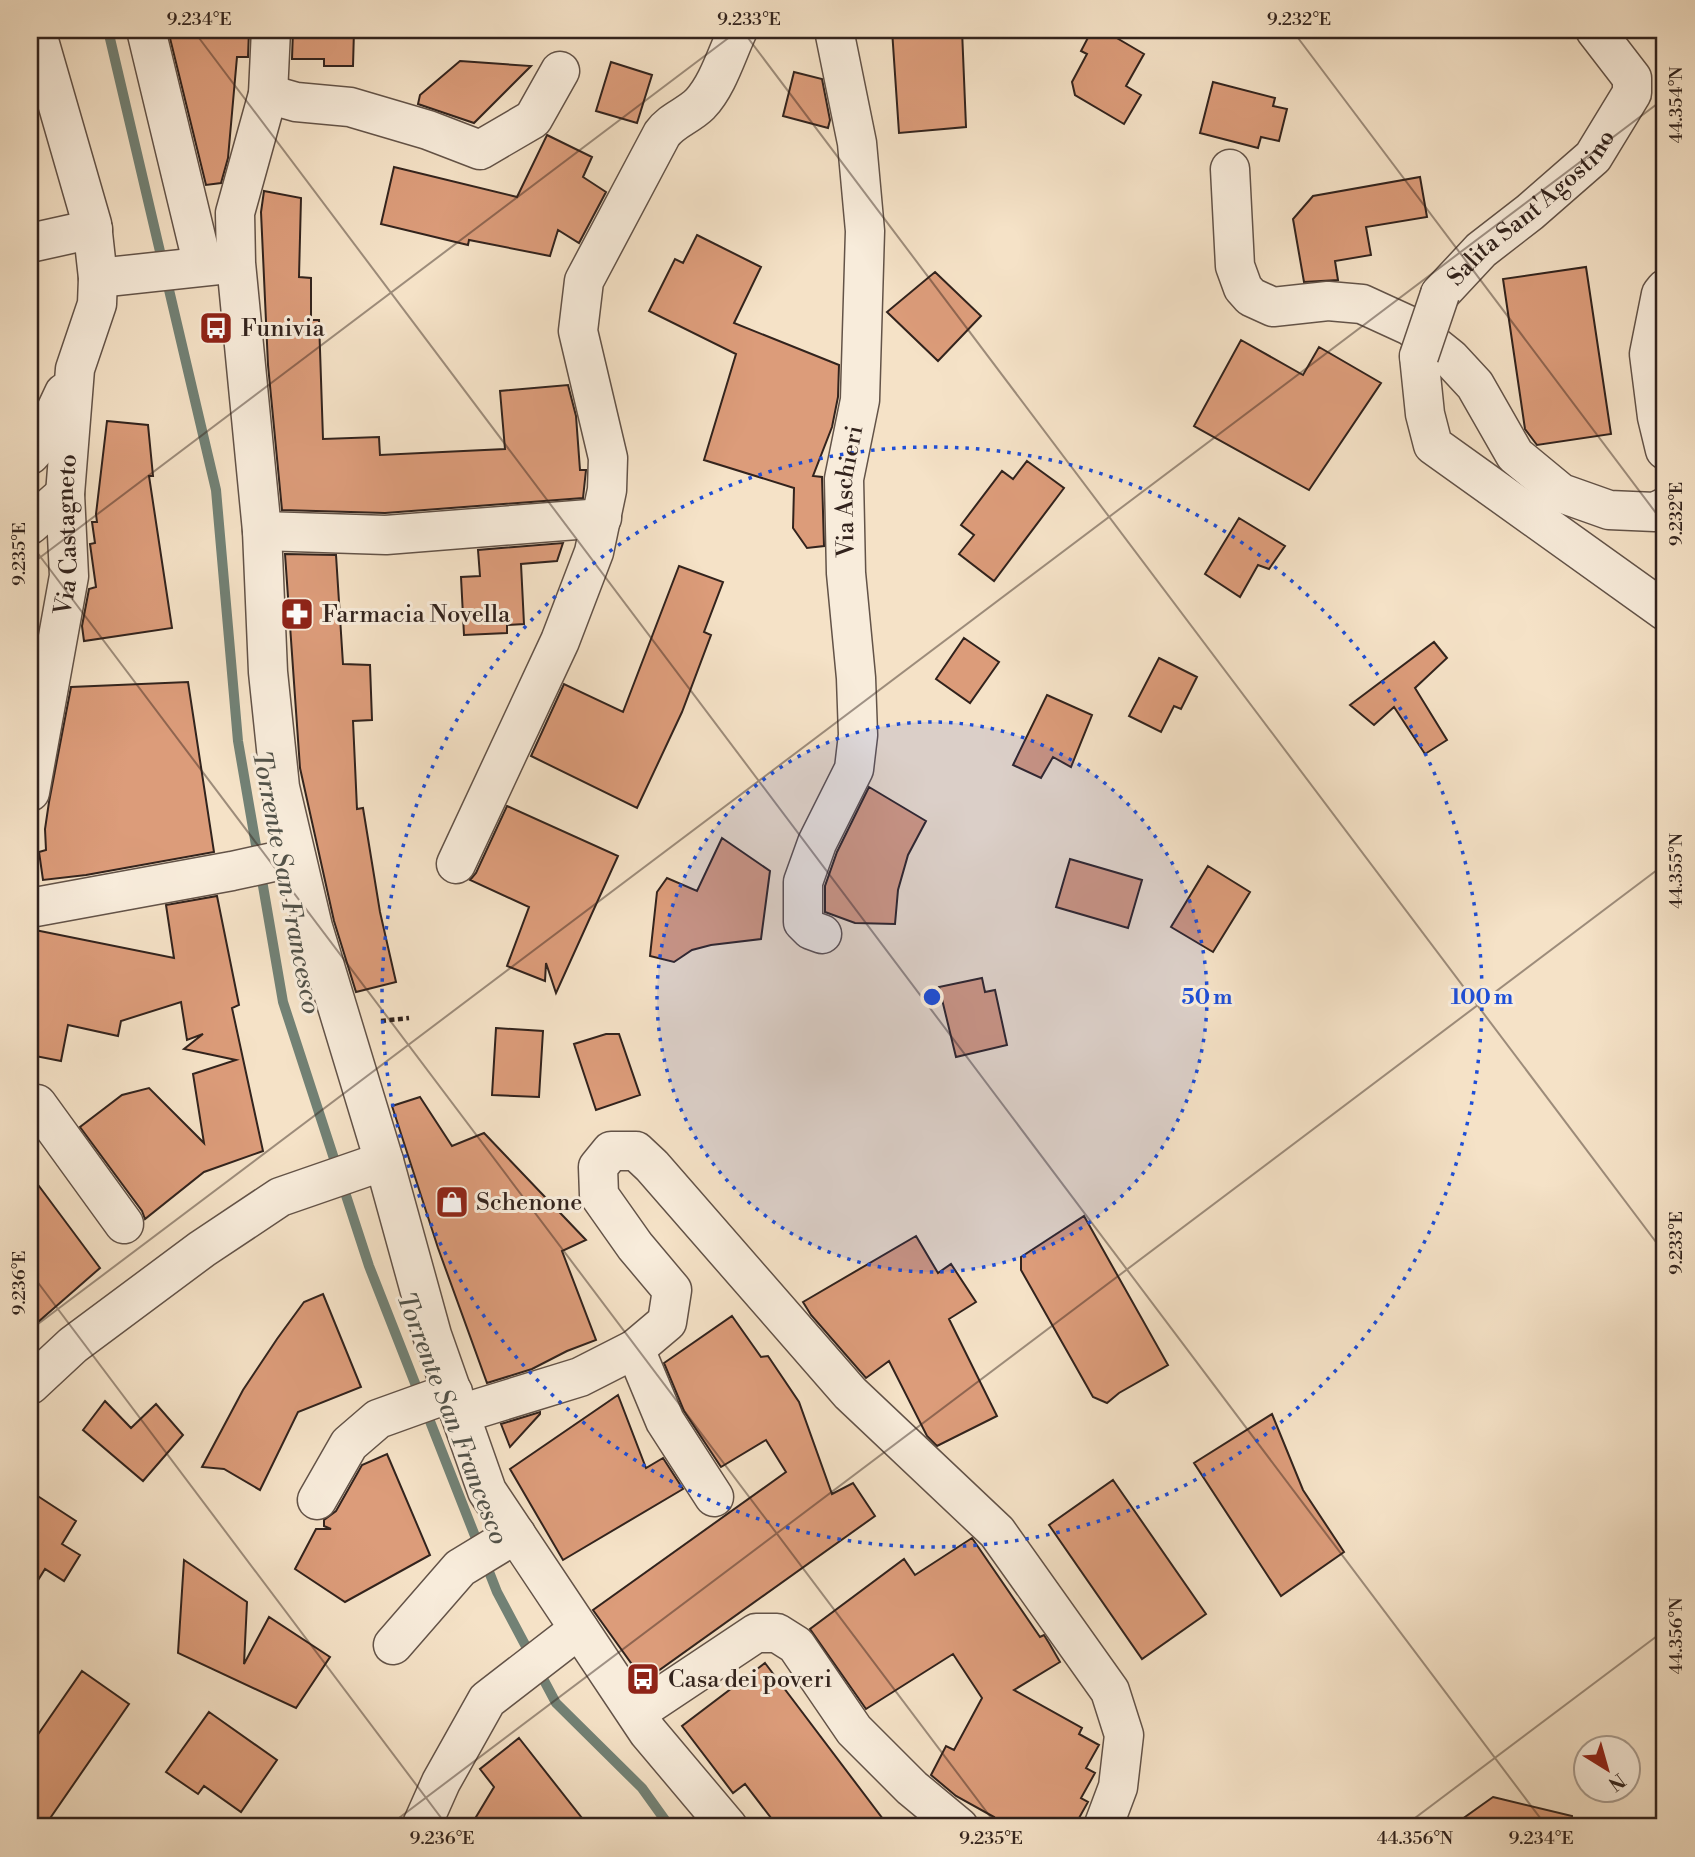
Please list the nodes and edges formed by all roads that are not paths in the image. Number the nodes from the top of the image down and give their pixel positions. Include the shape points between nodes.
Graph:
1 (36, 30) edge
2 (146, 30) edge
3 (271, 30) edge
4 (738, 30) edge
5 (834, 30) edge
6 (1595, 30) edge
7 (560, 71) dead end
8 (268, 94) junction
9 (1230, 169) dead end
10 (93, 229) junction
11 (30, 243) edge
12 (219, 264) junction
13 (106, 277) junction
14 (1665, 289) edge
15 (75, 369) junction
16 (1665, 450) edge
17 (30, 454) edge
18 (65, 494) junction
19 (1665, 507) edge
20 (602, 518) junction
21 (30, 525) edge
22 (262, 531) junction
23 (1665, 611) edge
24 (30, 792) edge
25 (296, 857) junction
26 (456, 864) dead end
27 (30, 908) edge
28 (822, 934) dead end
29 (30, 1107) edge
30 (377, 1163) junction
31 (124, 1224) dead end
32 (635, 1349) junction
33 (30, 1385) edge
34 (447, 1403) junction
35 (714, 1497) dead end
36 (317, 1500) dead end
37 (509, 1539) junction
38 (571, 1635) junction
39 (393, 1645) dead end
40 (636, 1713) junction
41 (724, 1826) edge
42 (421, 1827) edge
43 (959, 1827) edge
44 (1103, 1827) edge

1 - 10 street, Via Castagneto
2 - 12 street
3 - 8 street
4 - 20 street via 700,104 669,124 662,134 584,282 578,331 608,458
5 - 28 street, Via Aschieri via 857,143 865,231 860,400 844,479 858,735 853,769 803,882 803,922
6 - 23 street, Salita Sant'Agostino, bridge via 1632,78 1632,93 1593,157 1481,250 1440,294 1419,356 1425,414 1433,444
7 - 8 street via 533,119 480,150 350,107 296,102
8 - 12 street
9 - 19 street via 1235,266 1251,297 1273,307 1328,300 1362,304 1410,326 1475,385 1515,455 1561,493 1609,510 1655,512
10 - 11 street
10 - 13 street, Via Castagneto
12 - 13 street
12 - 22 street
13 - 15 street, Via Castagneto
14 - 16 street via 1649,354
15 - 17 street via 40,444
15 - 18 street, Via Castagneto
18 - 21 street
18 - 24 street, Via Castagneto via 69,576
20 - 22 street via 386,535
20 - 26 street via 560,641
22 - 25 street via 268,672 280,787
25 - 27 street
25 - 30 street
29 - 31 street via 37,1104
30 - 33 street via 280,1198 94,1329
30 - 34 street via 432,1335
32 - 34 street via 580,1377
32 - 35 street via 666,1421
32 - 44 street via 667,1322 672,1290 599,1195 598,1167 611,1151 636,1151 652,1166 850,1393 997,1532 1110,1691 1124,1735 1118,1787
34 - 36 street via 378,1419 349,1444
34 - 37 street
37 - 38 street
37 - 39 street via 460,1568
38 - 40 street
38 - 42 street via 486,1700
40 - 41 street
40 - 43 street via 756,1633 777,1633 796,1645 853,1730

